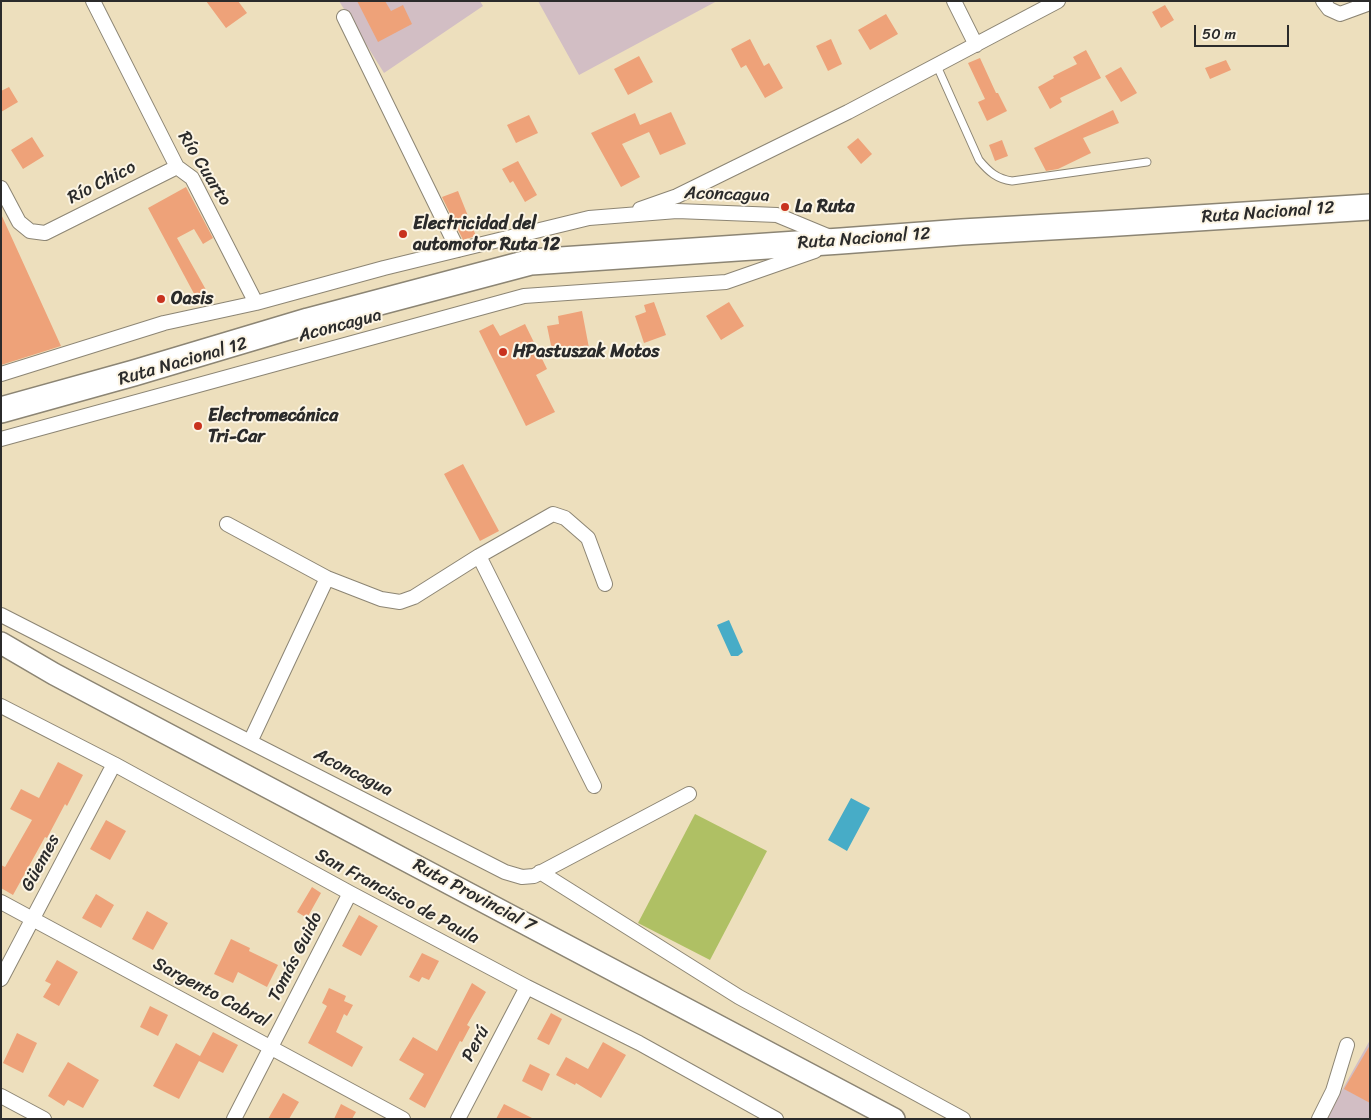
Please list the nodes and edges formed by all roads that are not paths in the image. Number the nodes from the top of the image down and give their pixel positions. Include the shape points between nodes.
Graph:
1 (93, 1) edge
2 (954, 1) edge
3 (1058, 1) edge
4 (1323, 1) edge
5 (1370, 3) edge
6 (344, 17) dead end
7 (976, 46) junction
8 (936, 66) junction
9 (1147, 162) dead end
10 (177, 167) junction
11 (1, 188) edge
12 (1370, 207) edge
13 (622, 215) junction
14 (841, 242) junction
15 (458, 250) junction
16 (256, 303) junction
17 (364, 306) junction
18 (1, 374) edge
19 (1, 410) edge
20 (1, 414) edge
21 (1, 439) edge
22 (226, 524) dead end
23 (479, 556) junction
24 (327, 578) junction
25 (605, 584) dead end
26 (1, 615) edge
27 (1, 643) edge
28 (1, 651) edge
29 (54, 674) junction
30 (1, 706) edge
31 (250, 742) junction
32 (114, 764) junction
33 (594, 786) dead end
34 (689, 794) dead end
35 (540, 872) junction
36 (350, 894) junction
37 (1, 902) edge
38 (32, 919) junction
39 (1, 979) edge
40 (527, 988) junction
41 (1347, 1045) dead end
42 (271, 1046) junction
43 (1, 1096) edge
44 (891, 1118) edge
45 (44, 1119) edge
46 (234, 1119) edge
47 (404, 1119) edge
48 (458, 1119) edge
49 (776, 1119) edge
50 (963, 1119) edge
51 (1319, 1119) edge

1 - 10 street, Río Cuarto
2 - 7 street
3 - 7 street
4 - 5 street via 1328,9 1340,14
6 - 15 street
7 - 8 street
8 - 9 lane via 980,160 1000,179 1012,181
8 - 13 street via 677,196
10 - 11 street, Río Chico via 45,233 30,231 19,222
10 - 16 street, Río Cuarto via 192,178
12 - 14 highway, Ruta Nacional 12
13 - 14 street, Aconcagua via 677,211 777,216
13 - 15 street, Aconcagua via 589,218
14 - 17 highway, Ruta Nacional 12 via 531,262
14 - 21 street, Aconcagua via 726,282 524,296
15 - 16 street, Aconcagua
16 - 18 street, Aconcagua via 164,323
17 - 19 highway, Ruta Nacional 12
17 - 20 highway, Ruta Nacional 12 via 348,315
22 - 24 street
23 - 24 street via 414,597 400,602 381,599
23 - 25 street via 553,514 565,518 588,538
23 - 33 street
24 - 31 street
26 - 31 street, Aconcagua
27 - 29 main road, Ruta Provincial 7
28 - 29 main road, Ruta Provincial 7
29 - 44 main road, Ruta Provincial 7
30 - 32 street, San Francisco de Paula
31 - 35 street, Aconcagua via 505,872 522,877
32 - 36 street, San Francisco de Paula
32 - 38 street, Güemes
34 - 35 street, Aconcagua
35 - 50 street via 739,996
36 - 40 street, San Francisco de Paula
36 - 42 street, Tomás Guido
37 - 38 street, Sargento Cabral
38 - 39 street, Güemes
38 - 42 street, Sargento Cabral
40 - 48 street, Perú
40 - 49 street, San Francisco de Paula via 638,1043
41 - 51 street via 1333,1091
42 - 46 street, Tomás Guido
42 - 47 street, Sargento Cabral
43 - 45 street

